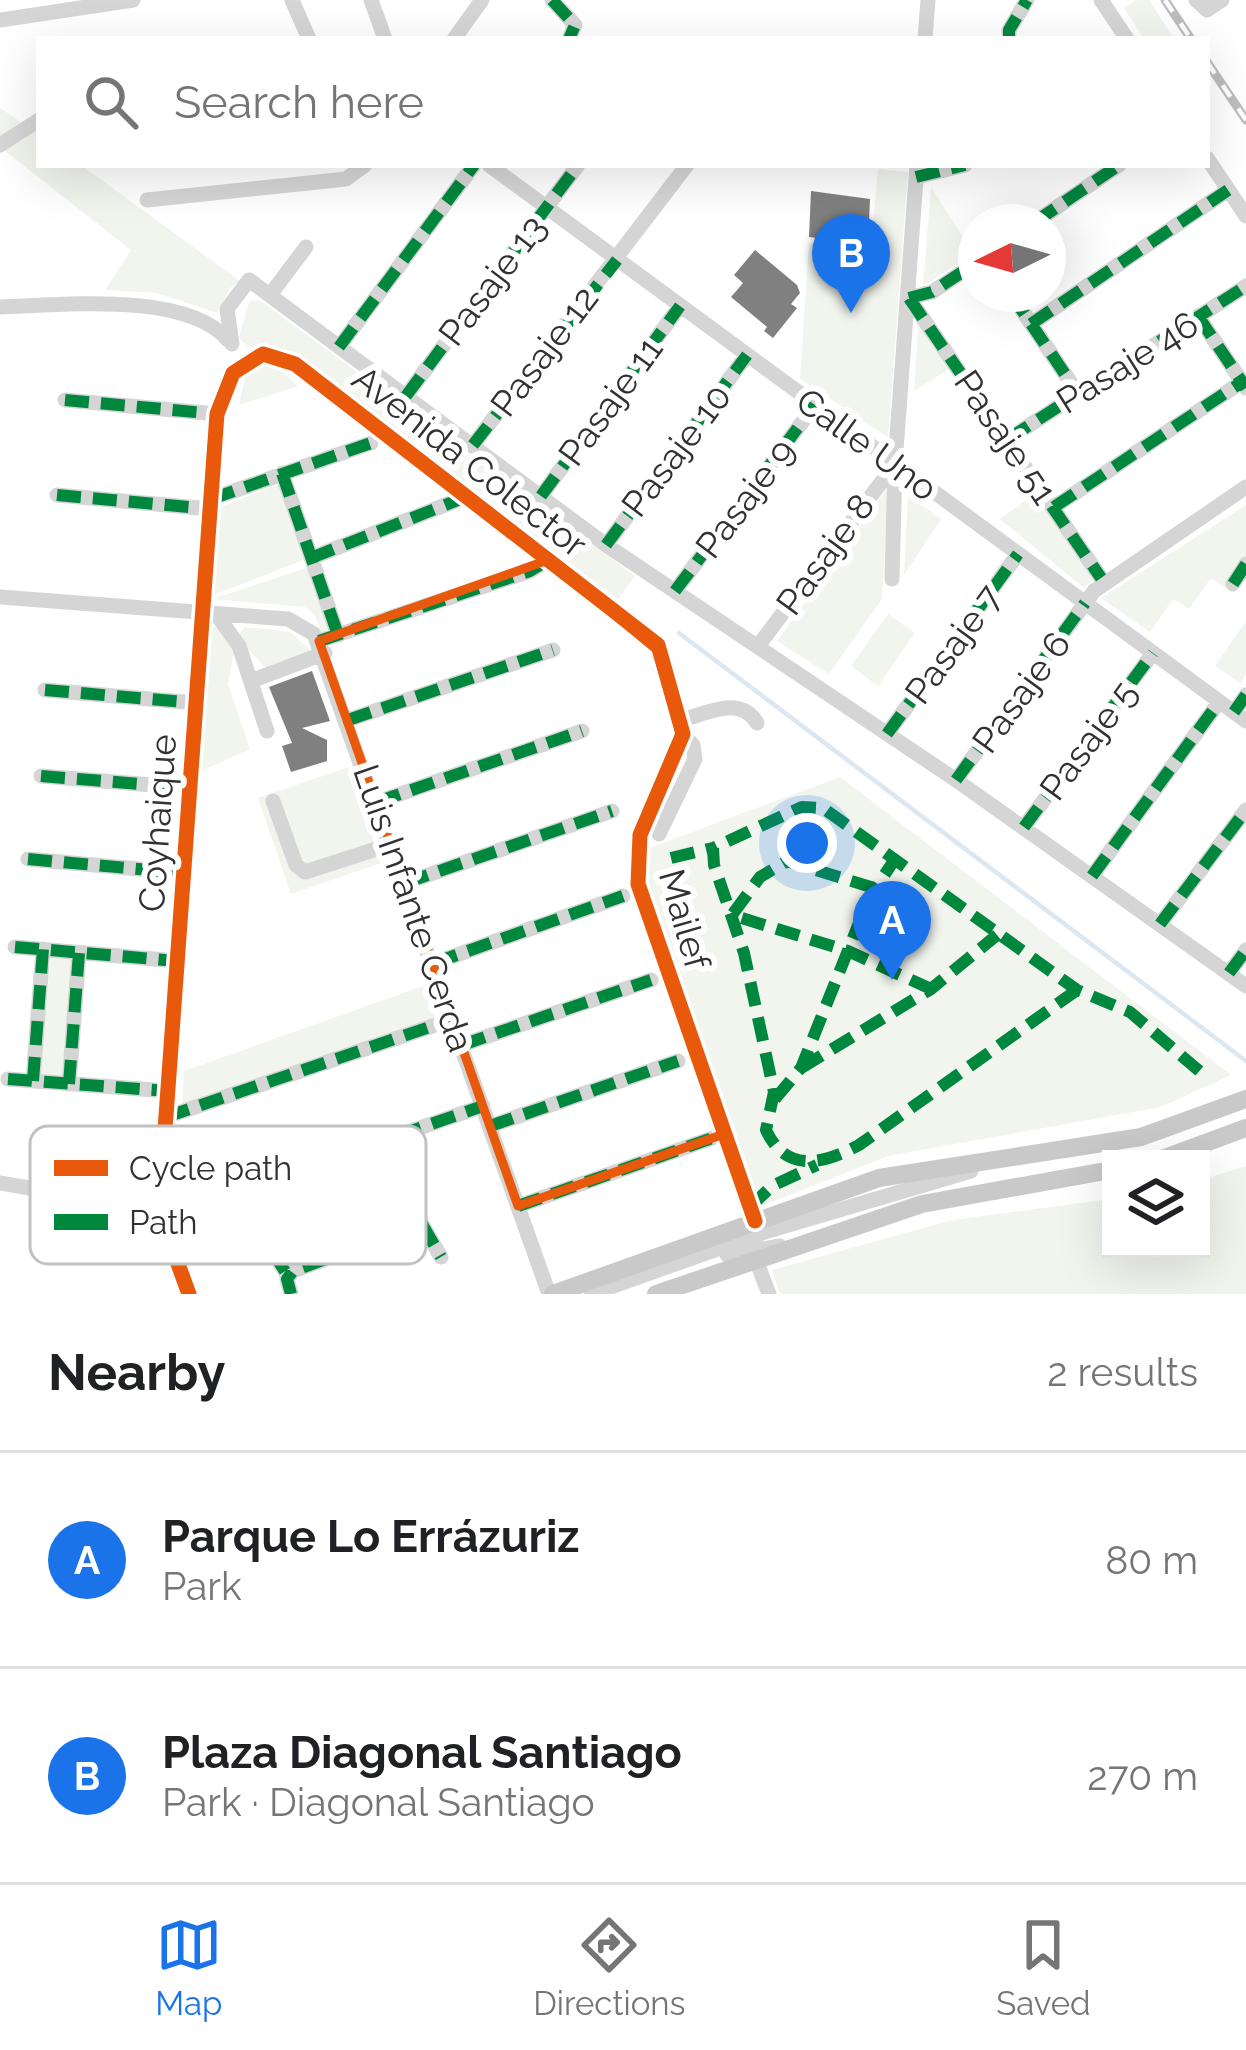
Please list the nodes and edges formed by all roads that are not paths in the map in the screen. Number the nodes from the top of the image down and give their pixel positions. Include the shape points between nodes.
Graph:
1 (133, 0) edge
2 (292, 0) edge
3 (370, 0) edge
4 (482, 0) edge
5 (552, 0) edge
6 (928, 0) edge
7 (1027, 0) edge
8 (1101, 0) edge
9 (1222, 0) edge
10 (1199, 4) edge
11 (0, 20) edge
12 (308, 36) edge
13 (384, 36) edge
14 (456, 36) edge
15 (570, 36) edge
16 (925, 36) edge
17 (1009, 36) edge
18 (1125, 36) edge
19 (36, 122) edge
20 (0, 145) edge
21 (1210, 163) edge
22 (360, 168) edge
23 (472, 168) edge
24 (493, 168) edge
25 (576, 168) edge
26 (685, 168) edge
27 (917, 171) edge
28 (1099, 171) edge
29 (1228, 190) junction
30 (147, 200) dead end
31 (1058, 204) edge
32 (546, 207) junction
33 (1246, 216) edge
34 (306, 247) dead end
35 (617, 260) junction
36 (958, 274) edge
37 (1246, 286) edge
38 (270, 295) junction
39 (909, 298) junction
40 (680, 306) junction
41 (0, 307) edge
42 (1023, 312) edge
43 (1198, 316) junction
44 (1031, 324) junction
45 (232, 344) junction
46 (339, 347) junction
47 (747, 355) junction
48 (246, 360) junction
49 (1244, 385) edge
50 (1078, 392) junction
51 (406, 396) junction
52 (65, 400) dead end
53 (815, 405) junction
54 (217, 414) junction
55 (1008, 439) junction
56 (371, 443) dead end
57 (473, 446) junction
58 (895, 464) junction
59 (282, 473) junction
60 (1246, 487) edge
61 (57, 495) dead end
62 (468, 496) junction
63 (541, 496) junction
64 (210, 504) junction
65 (1054, 507) junction
66 (606, 545) junction
67 (1018, 554) junction
68 (311, 559) junction
69 (548, 560) junction
70 (1246, 564) edge
71 (1101, 578) dead end
72 (892, 579) dead end
73 (1233, 584) dead end
74 (675, 591) junction
75 (0, 597) edge
76 (1085, 603) junction
77 (209, 614) junction
78 (338, 635) junction
79 (758, 646) junction
80 (322, 647) junction
81 (553, 650) dead end
82 (1153, 653) junction
83 (251, 681) junction
84 (45, 690) dead end
85 (1246, 695) edge
86 (196, 703) junction
87 (1233, 711) edge
88 (349, 720) junction
89 (757, 723) dead end
90 (682, 727) junction
91 (267, 731) dead end
92 (582, 731) dead end
93 (887, 734) junction
94 (41, 776) dead end
95 (956, 780) junction
96 (190, 788) junction
97 (273, 801) dead end
98 (377, 802) junction
99 (1246, 810) edge
100 (612, 811) dead end
101 (1024, 827) junction
102 (659, 834) dead end
103 (392, 844) junction
104 (28, 860) dead end
105 (183, 873) junction
106 (1092, 876) junction
107 (405, 883) junction
108 (623, 896) dead end
109 (1160, 924) junction
110 (16, 947) dead end
111 (43, 949) junction
112 (1246, 950) edge
113 (79, 952) junction
114 (177, 962) junction
115 (434, 963) junction
116 (1229, 973) junction
117 (651, 980) dead end
118 (1246, 986) edge
119 (453, 1018) junction
120 (462, 1046) junction
121 (678, 1060) dead end
122 (8, 1079) dead end
123 (32, 1081) junction
124 (69, 1084) junction
125 (167, 1090) junction
126 (1246, 1099) edge
127 (483, 1106) junction
128 (166, 1117) junction
129 (165, 1126) edge
130 (426, 1126) edge
131 (490, 1126) junction
132 (1246, 1128) edge
133 (724, 1134) junction
134 (1186, 1150) edge
135 (1020, 1157) junction
136 (1102, 1172) edge
137 (0, 1183) edge
138 (30, 1188) edge
139 (518, 1206) junction
140 (755, 1221) junction
141 (426, 1231) edge
142 (794, 1244) junction
143 (441, 1257) dead end
144 (756, 1260) junction
145 (178, 1264) edge
146 (280, 1264) edge
147 (319, 1264) edge
148 (288, 1276) junction
149 (189, 1294) edge
150 (291, 1294) edge
151 (551, 1294) edge
152 (591, 1294) edge
153 (610, 1294) edge
154 (656, 1294) edge
155 (769, 1294) edge

1 - 11 street
2 - 12 street
3 - 13 street
4 - 14 street
5 - 15 street via 575,26
6 - 16 street
7 - 17 street
8 - 18 street
9 - 10 street
19 - 20 street
21 - 29 street
22 - 30 street via 346,179
23 - 46 street
24 - 32 street, Calle Uno
25 - 32 street, Pasaje 13
26 - 35 street, Pasaje 12
27 - 39 street
28 - 31 street
29 - 33 street
29 - 44 street
32 - 35 street, Calle Uno
32 - 51 street, Pasaje 13
34 - 38 street
35 - 40 street, Calle Uno
35 - 57 street, Pasaje 12
36 - 39 street
37 - 43 street, Pasaje 46
38 - 45 street, Avenida Colector via 249,280 227,309
38 - 46 street, Avenida Colector
39 - 55 street, Pasaje 51
39 - 58 street
40 - 47 street, Calle Uno
40 - 63 street, Pasaje 11
41 - 45 street via 182,314 212,322
42 - 44 street
43 - 49 street
43 - 50 street, Pasaje 46
44 - 50 street
45 - 48 street
46 - 51 street, Avenida Colector
47 - 53 street, Calle Uno
47 - 66 street, Pasaje 10
48 - 54 street, Coyhaique via 227,381
48 - 62 street, Avenida Colector via 287,359
49 - 65 street
50 - 55 street, Pasaje 46
51 - 57 street, Avenida Colector
52 - 54 street
53 - 58 street, Calle Uno
53 - 74 street, Pasaje 9
54 - 64 street, Coyhaique
55 - 65 street, Pasaje 51
56 - 59 street
57 - 63 street, Avenida Colector
58 - 67 street, Calle Uno
58 - 72 street
58 - 79 street, Pasaje 8
59 - 64 street
59 - 68 street
60 - 76 street, Pasaje 6
61 - 64 street
62 - 68 street
62 - 69 street, Avenida Colector
63 - 66 street, Avenida Colector
64 - 77 street, Coyhaique
65 - 71 street, Pasaje 51
66 - 74 street, Avenida Colector
67 - 76 street, Calle Uno
67 - 93 street, Pasaje 7
68 - 78 street
69 - 78 street
69 - 90 street, Avenida Colector via 650,638
70 - 73 street
74 - 79 street, Avenida Colector
75 - 77 street
76 - 82 street, Calle Uno
76 - 95 street, Pasaje 6
77 - 80 street via 295,621
77 - 83 street via 239,646
77 - 86 street, Coyhaique
78 - 80 street
79 - 93 street, Avenida Colector
80 - 83 street
80 - 88 street, Luis Infante Cerda
81 - 88 street
82 - 87 street, Calle Uno
82 - 101 street, Pasaje 5
83 - 91 street
84 - 86 street
85 - 87 street
86 - 96 street, Coyhaique
87 - 106 street
88 - 98 street, Luis Infante Cerda
89 - 90 street via 736,706
90 - 102 street via 695,759
90 - 133 street, Mailef via 640,836 638,884
92 - 98 street
93 - 95 street, Avenida Colector
94 - 96 street
95 - 101 street, Avenida Colector
96 - 105 street, Coyhaique
97 - 103 street via 305,872
98 - 103 street, Luis Infante Cerda
99 - 109 street
100 - 107 street
101 - 106 street, Avenida Colector
103 - 107 street, Luis Infante Cerda
104 - 105 street
105 - 114 street, Coyhaique
106 - 109 street, Avenida Colector
107 - 115 street, Luis Infante Cerda
108 - 115 street
109 - 116 street, Avenida Colector
110 - 111 street
111 - 113 street
111 - 123 street
112 - 116 street
113 - 114 street
113 - 124 street
114 - 125 street, Coyhaique
115 - 119 street, Luis Infante Cerda
116 - 118 street, Avenida Colector
117 - 120 street
119 - 120 street, Luis Infante Cerda
119 - 128 street
120 - 127 street, Luis Infante Cerda
121 - 131 street
122 - 123 street
123 - 124 street
124 - 125 street
125 - 128 street, Coyhaique
126 - 135 main road via 1141,1137
127 - 130 street
127 - 131 street, Luis Infante Cerda
128 - 129 street, Coyhaique
131 - 139 street, Luis Infante Cerda
132 - 134 main road
133 - 139 street
133 - 140 street, Mailef
135 - 140 main road via 903,1172
135 - 152 street
136 - 142 main road via 946,1198
137 - 138 street
139 - 151 street, Luis Infante Cerda
140 - 151 main road
141 - 143 street
142 - 144 main road
142 - 153 street via 722,1257
144 - 154 main road
144 - 155 street
145 - 149 street, Coyhaique
146 - 148 street
147 - 148 street
148 - 150 street

